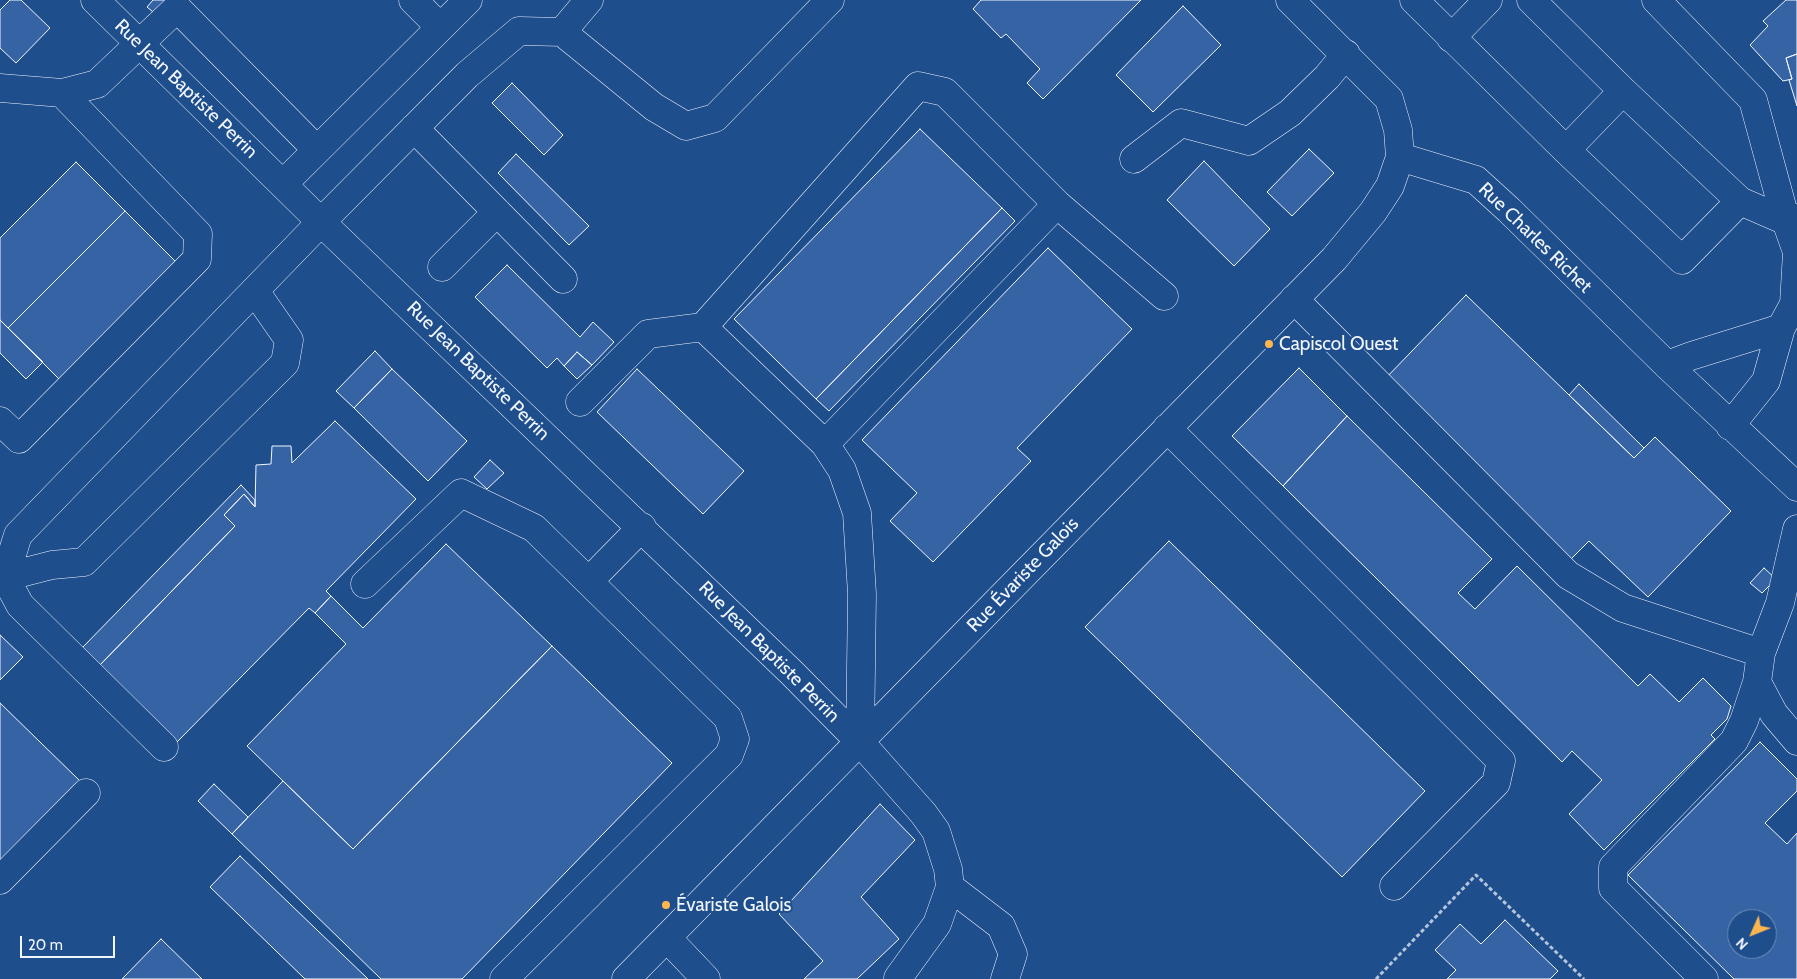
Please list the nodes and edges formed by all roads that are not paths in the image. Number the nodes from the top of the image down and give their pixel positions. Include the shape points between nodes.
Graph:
1 (95, 0) edge
2 (413, 0) edge
3 (468, 0) edge
4 (589, 0) edge
5 (830, 0) edge
6 (1290, 0) edge
7 (1414, 0) edge
8 (1488, 0) edge
9 (1531, 0) edge
10 (1656, 0) edge
11 (440, 27) junction
12 (562, 32) junction
13 (1451, 38) junction
14 (139, 44) junction
15 (1346, 54) junction
16 (0, 88) edge
17 (1623, 91) junction
18 (62, 93) junction
19 (414, 128) junction
20 (317, 150) junction
21 (1566, 150) junction
22 (1400, 157) junction
23 (1134, 159) dead end
24 (283, 184) junction
25 (1740, 201) junction
26 (1057, 204) junction
27 (497, 212) junction
28 (1791, 220) edge
29 (322, 222) junction
30 (442, 267) dead end
31 (563, 279) dead end
32 (254, 291) junction
33 (1164, 296) dead end
34 (1294, 299) junction
35 (703, 327) junction
36 (1781, 328) junction
37 (1667, 365) junction
38 (580, 402) dead end
39 (0, 421) edge
40 (1730, 426) junction
41 (1167, 428) junction
42 (825, 444) junction
43 (1797, 487) edge
44 (642, 528) junction
45 (1797, 529) edge
46 (5, 577) junction
47 (589, 580) junction
48 (365, 584) dead end
49 (1762, 653) junction
50 (1757, 682) junction
51 (1797, 741) edge
52 (860, 742) junction
53 (164, 747) dead end
54 (86, 793) dead end
55 (0, 880) edge
56 (1394, 886) dead end
57 (950, 887) junction
58 (667, 938) junction
59 (504, 979) edge
60 (626, 979) edge
61 (706, 979) edge
62 (899, 979) edge
63 (1004, 979) edge
64 (1704, 979) edge

1 - 14 street, Rue Jean Baptiste Perrin
2 - 11 street
3 - 11 street
4 - 12 street
5 - 12 street via 715,118 686,126 654,107
6 - 15 street
7 - 13 street
8 - 13 street
9 - 17 street
10 - 28 street via 1753,100
11 - 20 street
12 - 19 street via 519,30 467,74
13 - 21 street
14 - 18 street via 97,84
14 - 20 street via 177,8
14 - 24 street, Rue Jean Baptiste Perrin
15 - 22 street via 1389,99 1398,130
15 - 23 street via 1290,113 1249,141 1181,122
16 - 18 street
17 - 21 street
17 - 25 street
18 - 39 street via 198,234 197,259 19,439
19 - 27 street
19 - 29 street
20 - 24 street
21 - 25 street via 1682,260
22 - 34 street, Rue Évariste Galois via 1390,186 1374,212
22 - 37 street, Rue Charles Richet via 1476,180
24 - 29 street, Rue Jean Baptiste Perrin
25 - 28 street
26 - 33 street
26 - 35 street via 945,92 918,86
26 - 42 street
27 - 30 street
27 - 31 street
28 - 36 street via 1797,252 1794,304
29 - 32 street
29 - 44 street, Rue Jean Baptiste Perrin
32 - 46 street via 18,535
32 - 46 street via 289,340 285,363 84,562 52,565
34 - 41 street, Rue Évariste Galois
34 - 49 street via 1568,575 1623,608
35 - 38 street via 648,334
35 - 42 street
36 - 37 street
36 - 40 street via 1766,381
37 - 40 street, Rue Charles Richet
40 - 43 street, Rue Charles Richet
41 - 52 street, Rue Évariste Galois
41 - 56 street via 1501,761 1496,783
42 - 52 street via 842,470 857,513 862,594
44 - 47 street
44 - 52 street, Rue Jean Baptiste Perrin
45 - 49 street via 1780,603
46 - 53 street via 20,605
47 - 48 street via 534,528 461,493
47 - 59 street via 728,718 735,739 729,755
49 - 50 street
50 - 51 street via 1774,714
50 - 64 street via 1734,741 1613,867 1613,888
52 - 57 street, Rue Jean Baptiste Perrin via 936,831 948,868
52 - 58 street, Rue Évariste Galois
54 - 55 street
57 - 62 street via 937,924
57 - 63 street via 1002,926 1013,954
58 - 60 street, Rue Évariste Galois
58 - 61 street

